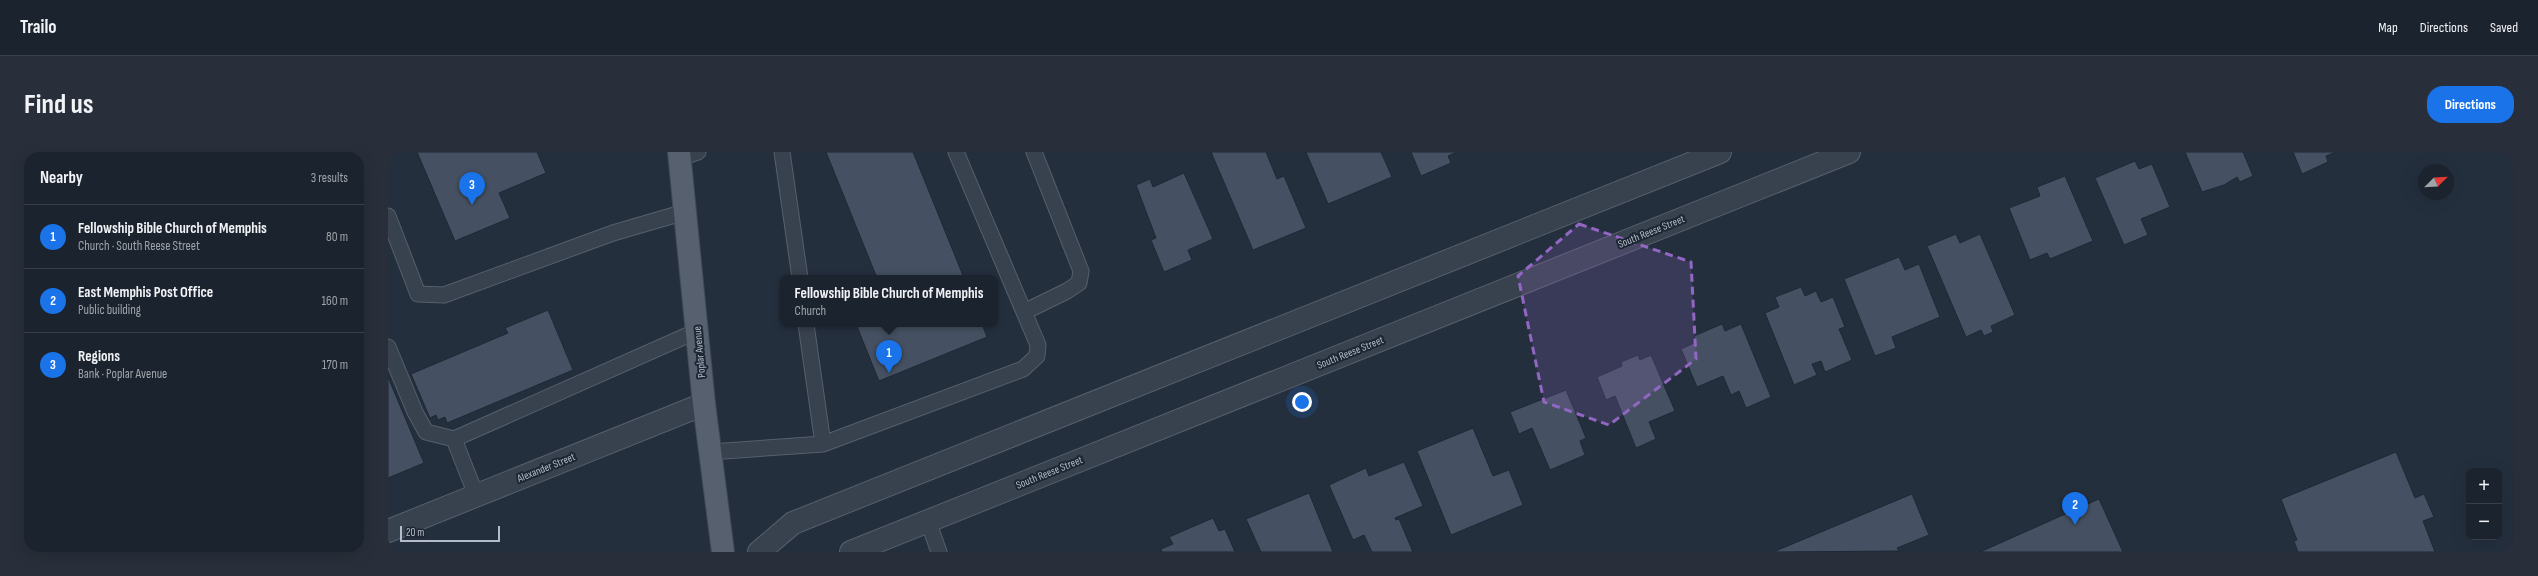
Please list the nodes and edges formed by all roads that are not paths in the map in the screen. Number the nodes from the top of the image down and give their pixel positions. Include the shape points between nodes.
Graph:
1 (782, 152) edge
2 (956, 152) edge
3 (1034, 152) edge
4 (1720, 152) edge
5 (1849, 152) edge
6 (686, 154) edge
7 (685, 212) junction
8 (388, 216) edge
9 (800, 275) edge
10 (1024, 312) junction
11 (806, 327) edge
12 (697, 331) junction
13 (388, 347) edge
14 (704, 404) junction
15 (454, 439) junction
16 (823, 444) junction
17 (710, 452) junction
18 (476, 495) junction
19 (928, 521) junction
20 (388, 531) edge
21 (723, 552) edge
22 (759, 552) edge
23 (851, 552) edge
24 (939, 552) edge

1 - 9 lane
2 - 10 lane
3 - 10 lane via 1081,271 1079,283
4 - 22 street via 793,523
5 - 19 street, South Reese Street
6 - 7 main road, Poplar Avenue
7 - 8 lane via 612,232 444,295 418,294
7 - 12 main road, Poplar Avenue
10 - 16 lane via 1038,345 1037,356 1023,369
11 - 16 lane
12 - 14 main road, Poplar Avenue
12 - 15 lane
13 - 15 lane via 426,432
14 - 17 main road, Poplar Avenue
14 - 18 street, Alexander Street
15 - 18 lane
16 - 17 lane
17 - 21 main road, Poplar Avenue
18 - 20 street, Alexander Street
19 - 23 street, South Reese Street
19 - 24 lane

